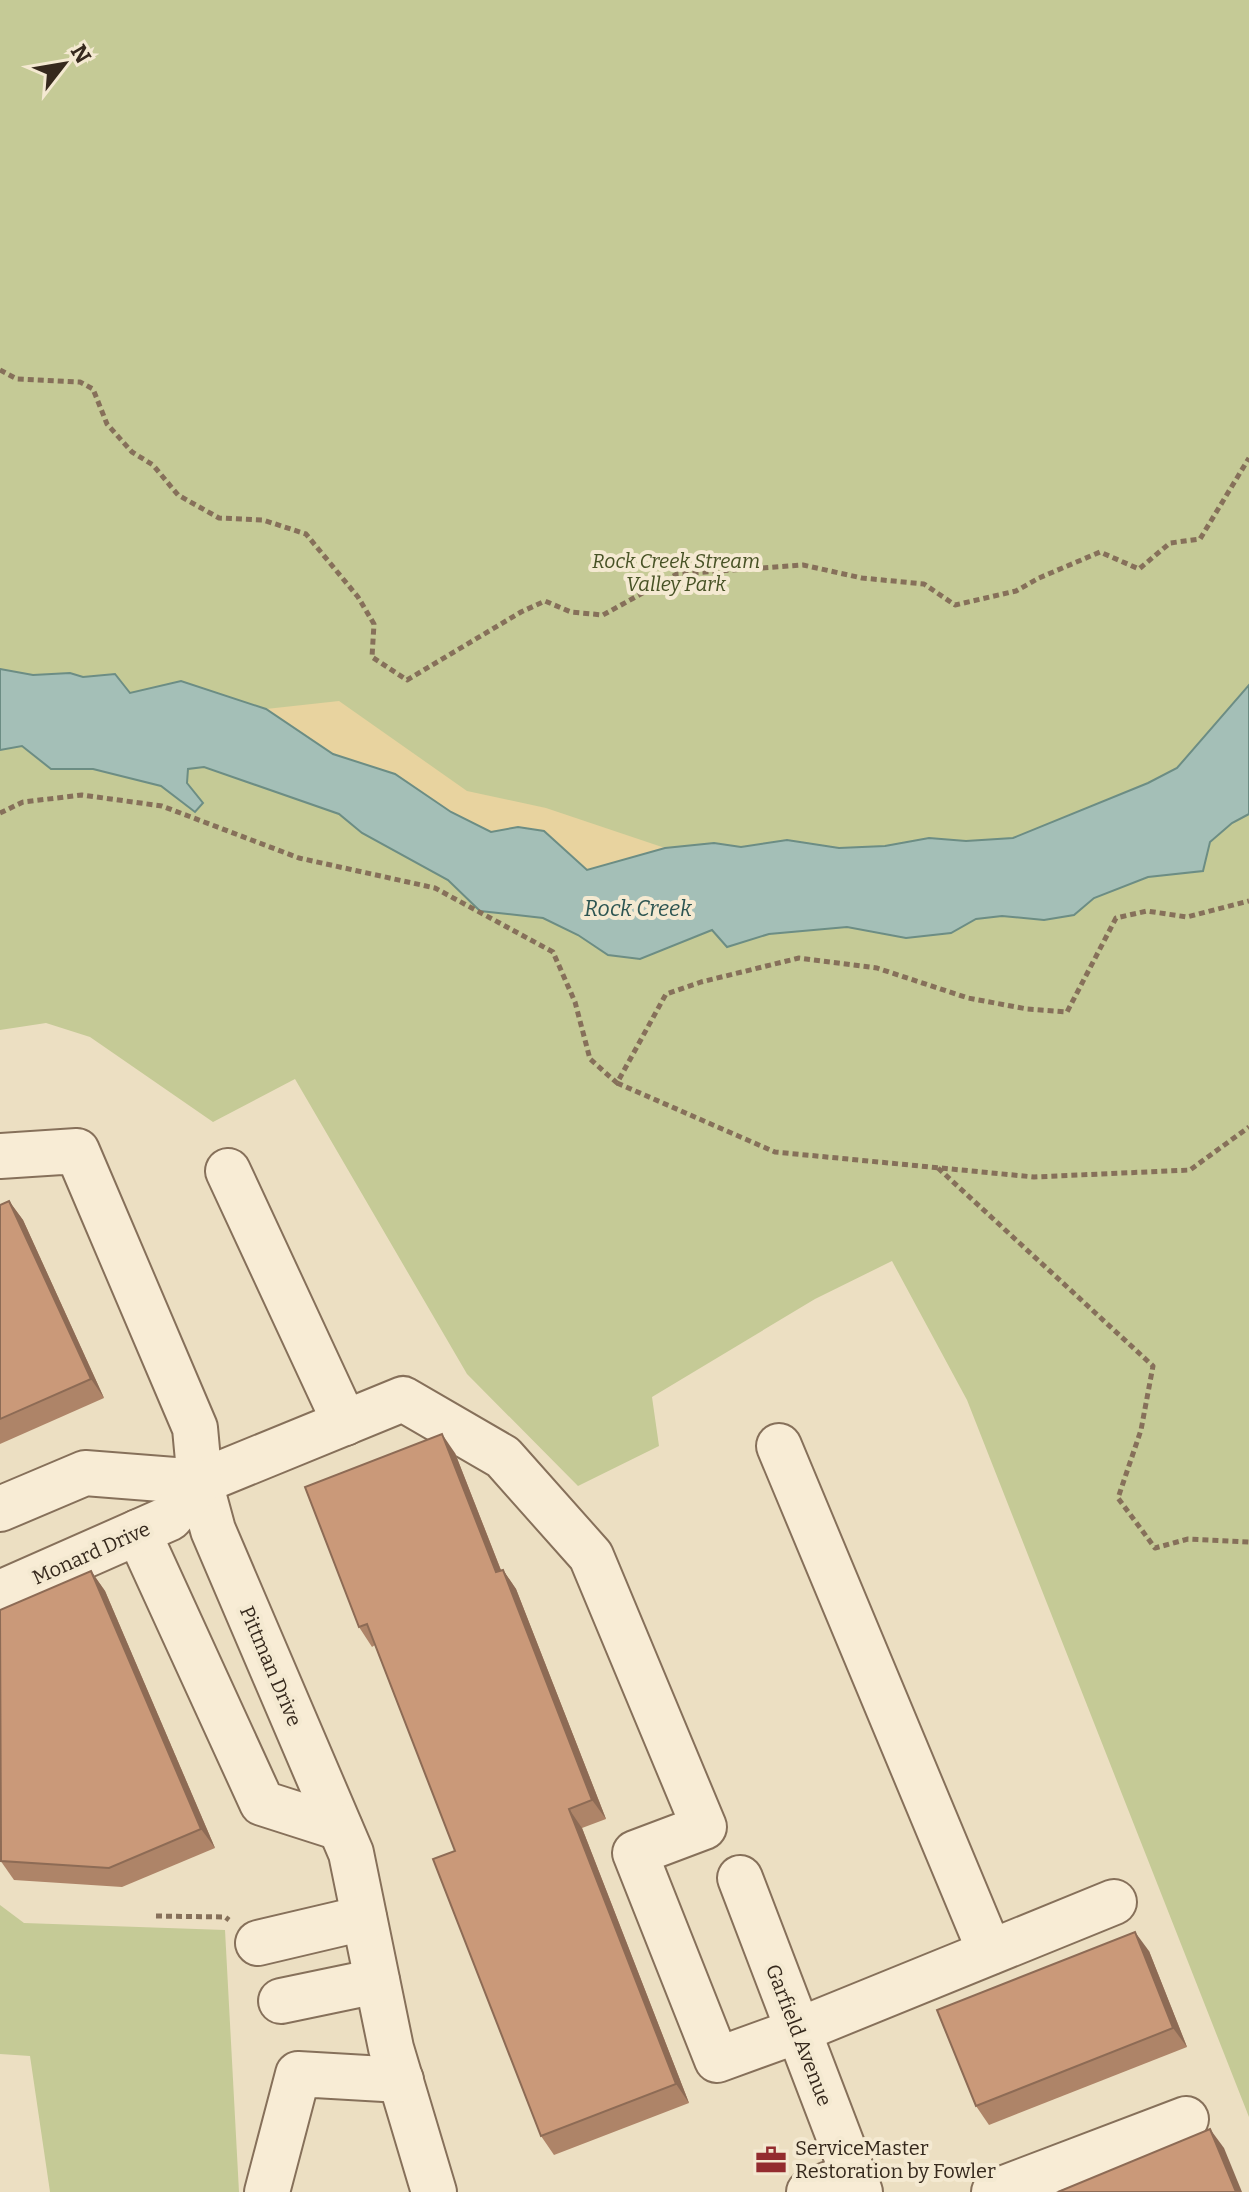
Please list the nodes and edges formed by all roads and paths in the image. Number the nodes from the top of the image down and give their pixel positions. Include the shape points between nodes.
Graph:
1 (0, 370) edge
2 (1249, 458) edge
3 (0, 813) edge
4 (1249, 901) edge
5 (617, 1083) junction
6 (1249, 1127) edge
7 (0, 1156) edge
8 (938, 1167) junction
9 (228, 1171) dead end
10 (345, 1423) junction
11 (779, 1446) dead end
12 (200, 1482) junction
13 (0, 1509) edge
14 (138, 1532) junction
15 (1249, 1542) edge
16 (0, 1593) edge
17 (340, 1828) junction
18 (740, 1878) dead end
19 (1114, 1902) dead end
20 (156, 1916) dead end
21 (364, 1918) junction
22 (258, 1943) joint
23 (990, 1952) junction
24 (377, 1981) junction
25 (281, 2001) dead end
26 (797, 2031) junction
27 (401, 2080) junction
28 (1186, 2119) dead end
29 (856, 2184) edge
30 (267, 2192) edge
31 (434, 2192) edge
32 (809, 2192) edge
33 (994, 2192) edge

1 - 2 path via 17,379 80,382 93,389 107,424 178,495 219,518 263,520 306,534 374,624 372,657 407,680 545,601 571,612 603,615 677,574 803,565 924,584 955,605 1016,591 1100,552 1139,569 1170,543 1200,539
3 - 5 path via 23,802 82,795 162,806 299,858 435,888 553,952 575,1002 590,1059
4 - 5 path via 1187,917 1147,911 1116,918 1067,1012 968,998 877,968 799,958 701,982 666,994
5 - 8 path via 775,1152
6 - 8 path via 1190,1170 1034,1177
7 - 12 street, Pittman Drive via 77,1151 195,1428
8 - 15 path via 1153,1366 1141,1430 1118,1498 1155,1548 1188,1539
9 - 10 street
10 - 12 street
10 - 26 street via 403,1399 503,1457 591,1556 704,1827 635,1853 717,2060
11 - 23 street
12 - 13 street via 85,1473
12 - 14 street, Monard Drive via 170,1518
12 - 17 street, Pittman Drive via 213,1530
14 - 16 street, Monard Drive
14 - 17 street via 262,1803
17 - 21 street, Pittman Drive via 351,1853
18 - 26 street, Garfield Avenue
19 - 23 street
20 - 22 path via 225,1917
21 - 22 street
21 - 24 street, Pittman Drive
23 - 26 street
24 - 25 street
24 - 27 street, Pittman Drive
26 - 29 street, Garfield Avenue
27 - 30 street via 298,2074
27 - 31 street, Pittman Drive
28 - 33 street
29 - 32 street

